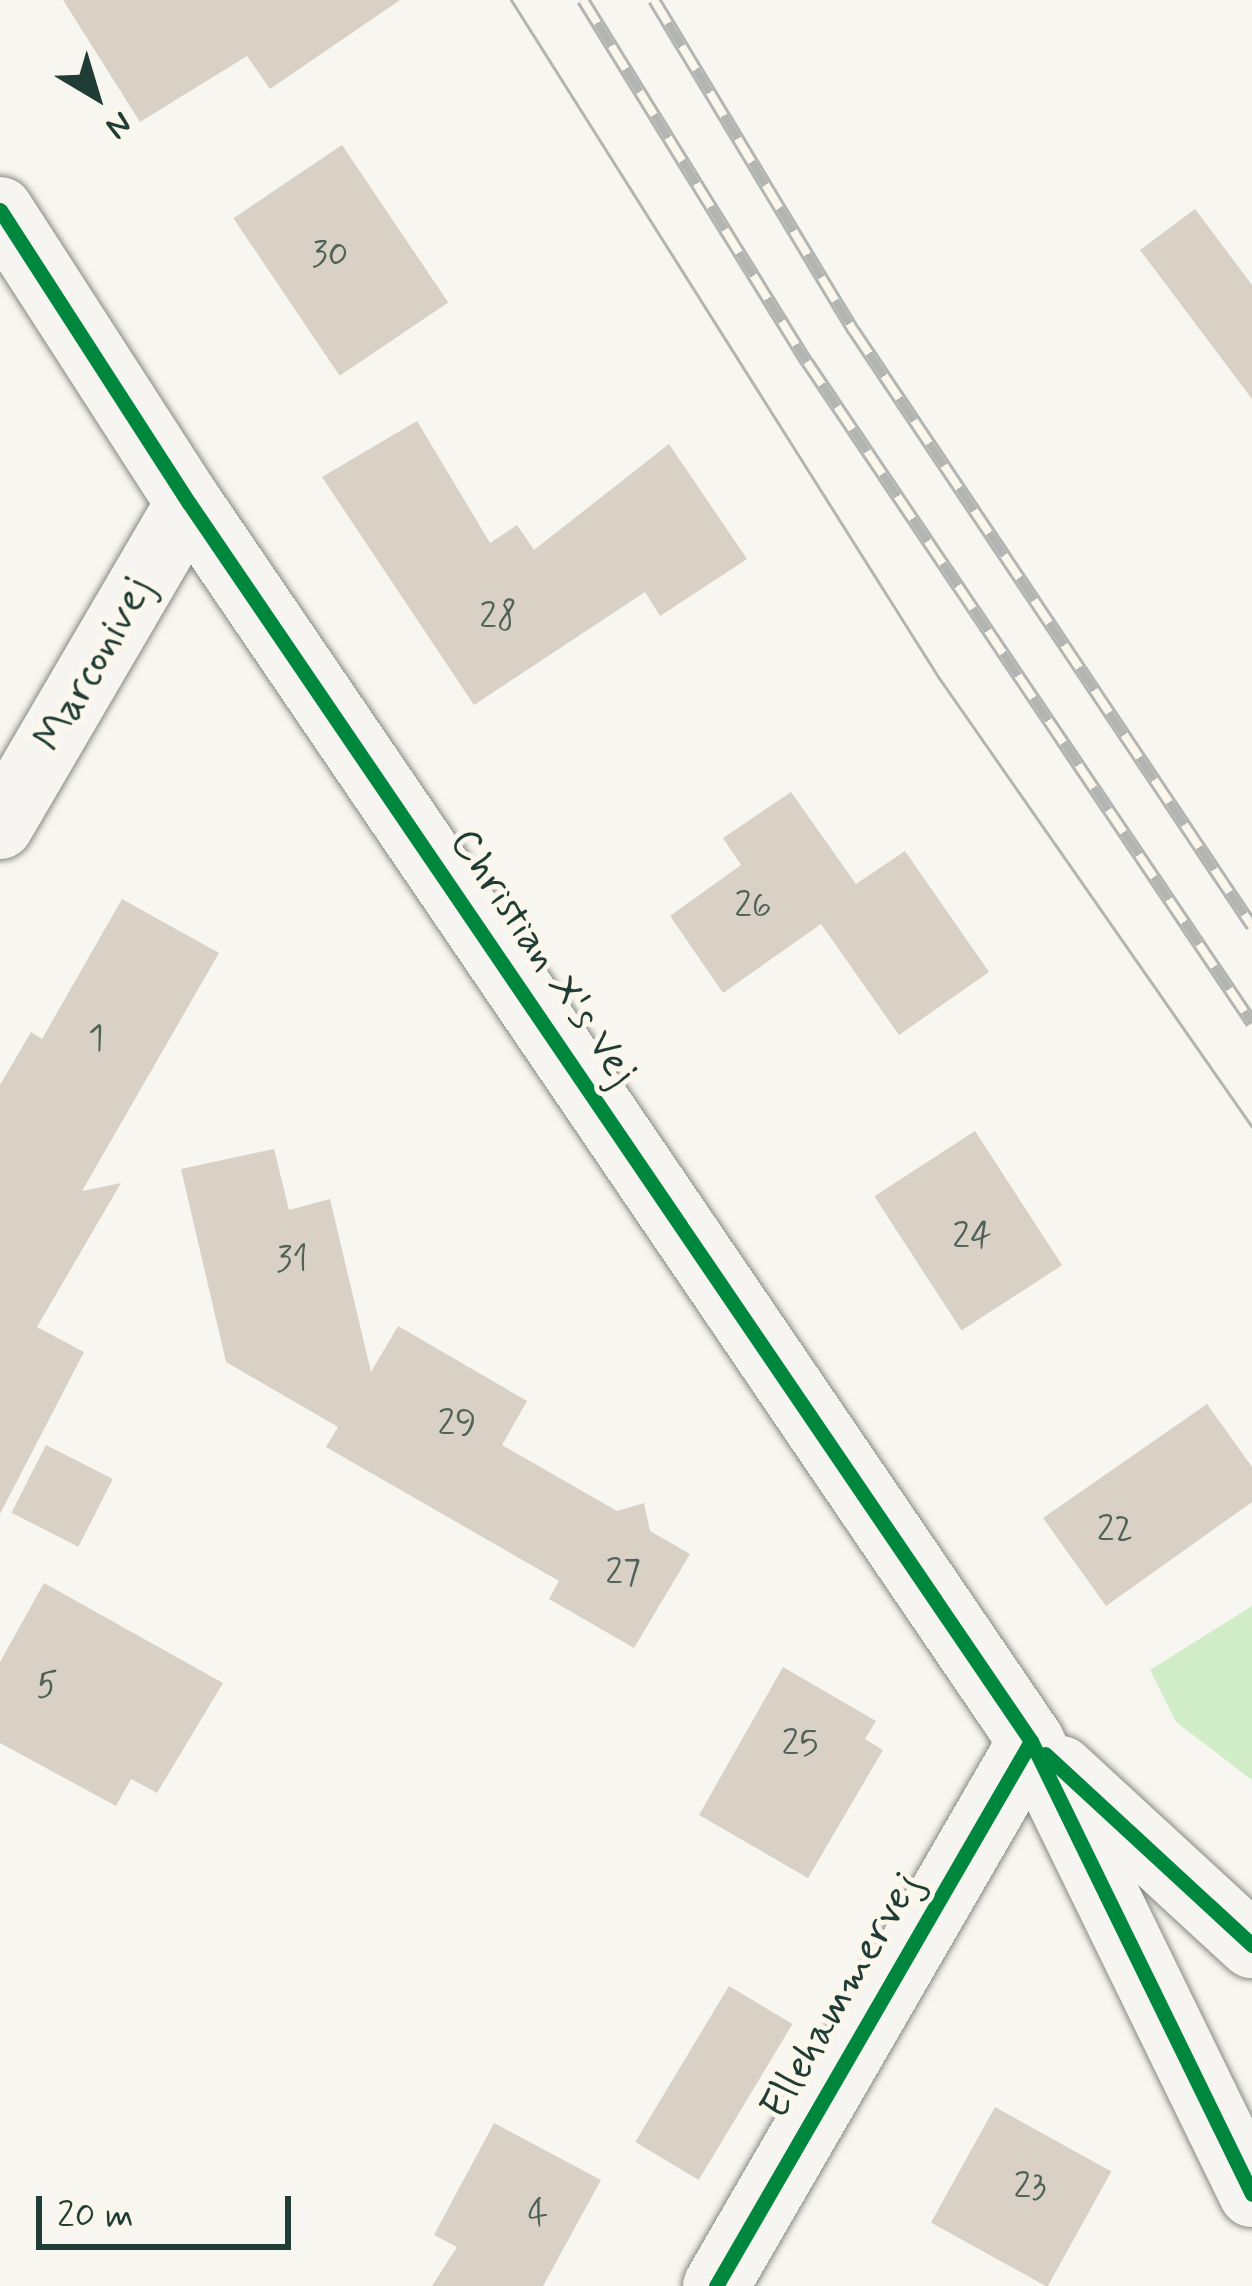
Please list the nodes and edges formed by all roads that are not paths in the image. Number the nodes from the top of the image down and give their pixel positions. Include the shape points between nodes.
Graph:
1 (0, 211) edge
2 (189, 503) junction
3 (0, 826) edge
4 (1031, 1741) junction
5 (1252, 1945) edge
6 (1252, 2194) edge
7 (716, 2286) edge

1 - 2 street, Christian X's Vej
2 - 3 street, Marconivej
2 - 4 street, Christian X's Vej
4 - 5 street, Christian X's Vej
4 - 6 street, Christian X's Vej
4 - 7 street, Ellehammervej

